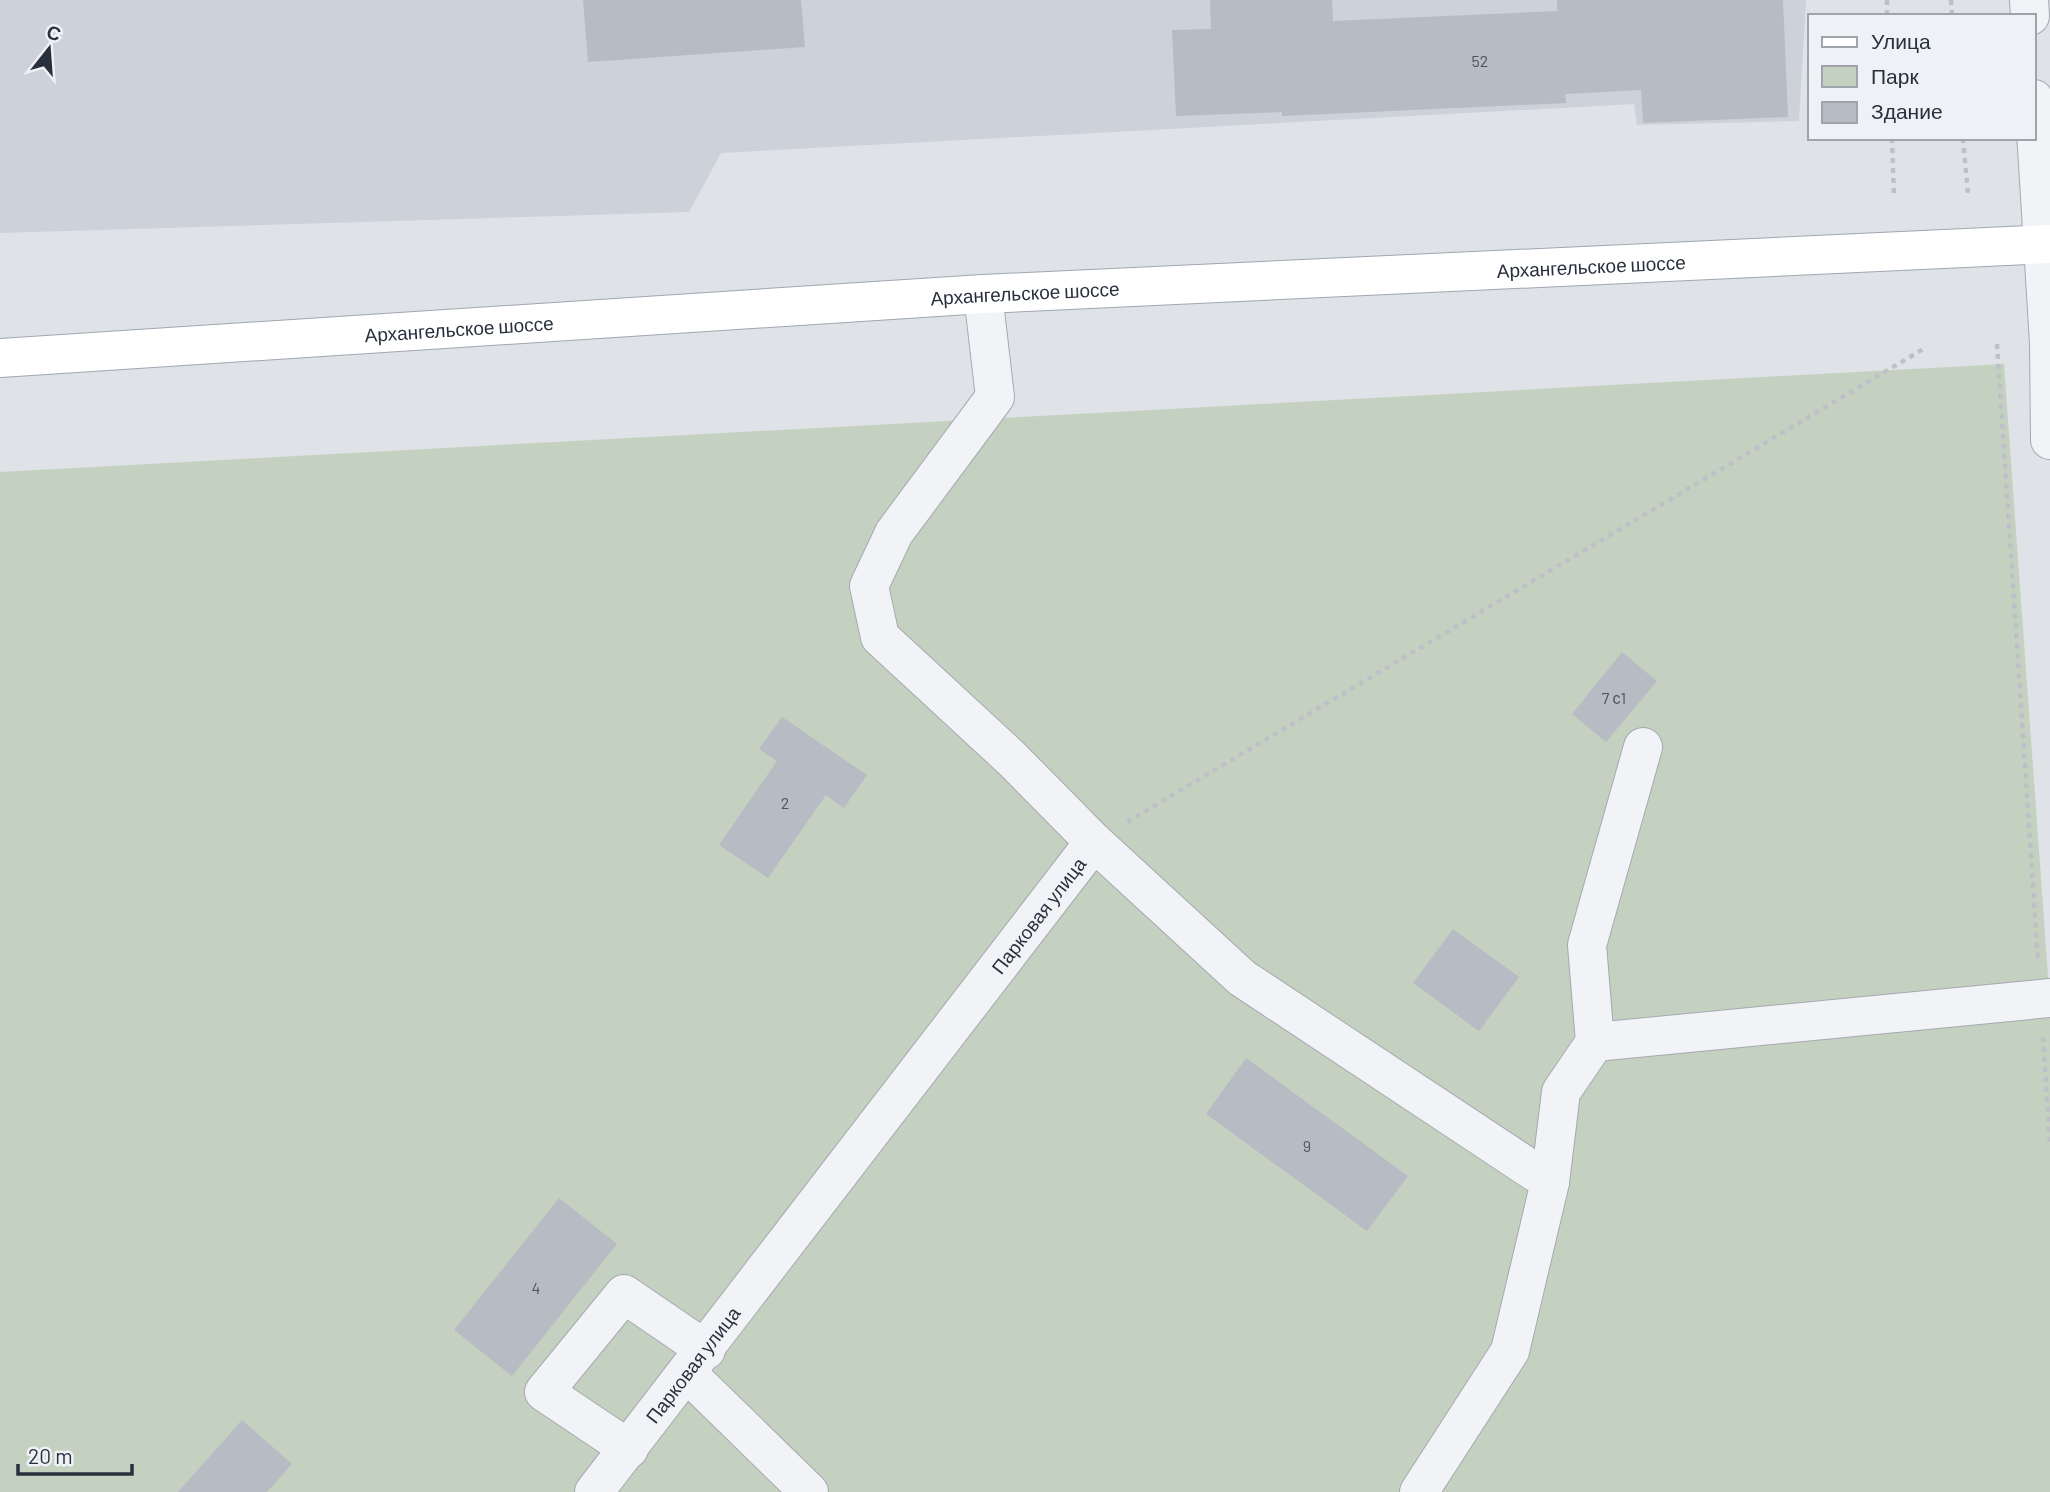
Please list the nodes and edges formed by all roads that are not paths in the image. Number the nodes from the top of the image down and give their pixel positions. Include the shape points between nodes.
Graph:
1 (2036, 123) edge
2 (2046, 244) edge
3 (983, 294) junction
4 (0, 358) edge
5 (2050, 440) edge
6 (1643, 747) dead end
7 (1094, 842) junction
8 (2045, 999) edge
9 (1594, 1042) junction
10 (1550, 1182) junction
11 (697, 1362) junction
12 (629, 1449) junction
13 (594, 1492) edge
14 (809, 1492) edge
15 (1419, 1492) edge

1 - 2 street
2 - 3 main road, Архангельское шоссе
2 - 5 street
3 - 4 main road, Архангельское шоссе
3 - 7 street, Парковая улица via 995,397 894,533 869,586 880,637
6 - 9 street via 1587,945
7 - 10 street via 1242,978
7 - 11 street, Парковая улица
8 - 9 street
9 - 10 street via 1561,1091
10 - 15 street via 1510,1351
11 - 12 street, Парковая улица
11 - 12 street via 624,1294 544,1392
11 - 14 street
12 - 13 street, Парковая улица

